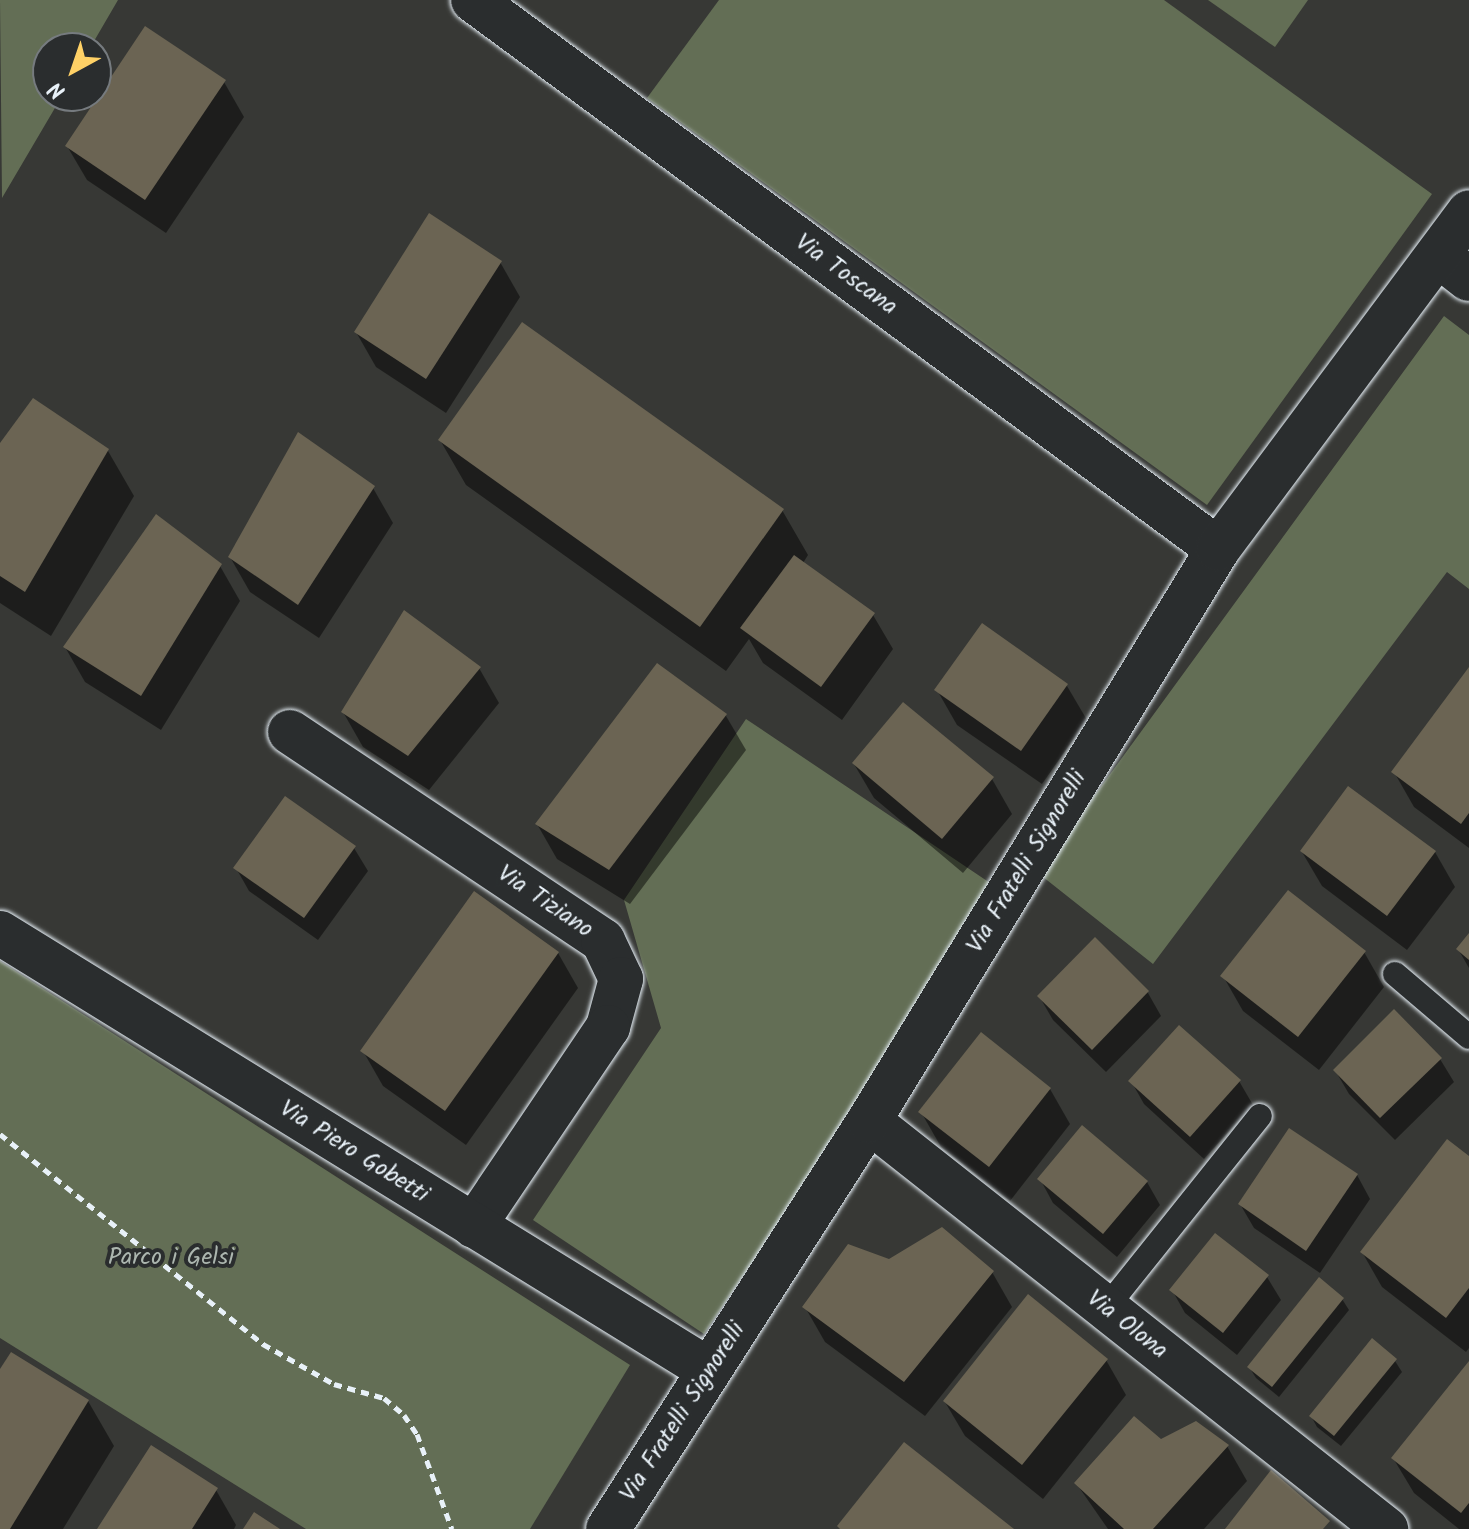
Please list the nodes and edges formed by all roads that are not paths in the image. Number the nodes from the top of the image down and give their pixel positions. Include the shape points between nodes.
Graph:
1 (473, 0) edge
2 (1469, 212) edge
3 (1454, 267) edge
4 (1218, 549) junction
5 (290, 732) dead end
6 (0, 933) edge
7 (1395, 974) dead end
8 (1469, 1037) edge
9 (1260, 1116) dead end
10 (869, 1121) junction
11 (474, 1226) junction
12 (1106, 1308) junction
13 (709, 1370) junction
14 (608, 1529) edge
15 (1386, 1529) edge

1 - 4 street, Via Toscana
2 - 3 street, Via Fratelli Signorelli
3 - 4 street, Via Fratelli Signorelli
4 - 10 street, Via Fratelli Signorelli
5 - 11 street, Via Tiziano via 603,941 621,979 608,1027
6 - 11 street, Via Piero Gobetti
7 - 8 lane
9 - 12 lane
10 - 12 street, Via Olona
10 - 13 street, Via Fratelli Signorelli
11 - 13 street, Via Piero Gobetti
12 - 15 street, Via Olona
13 - 14 street, Via Fratelli Signorelli

